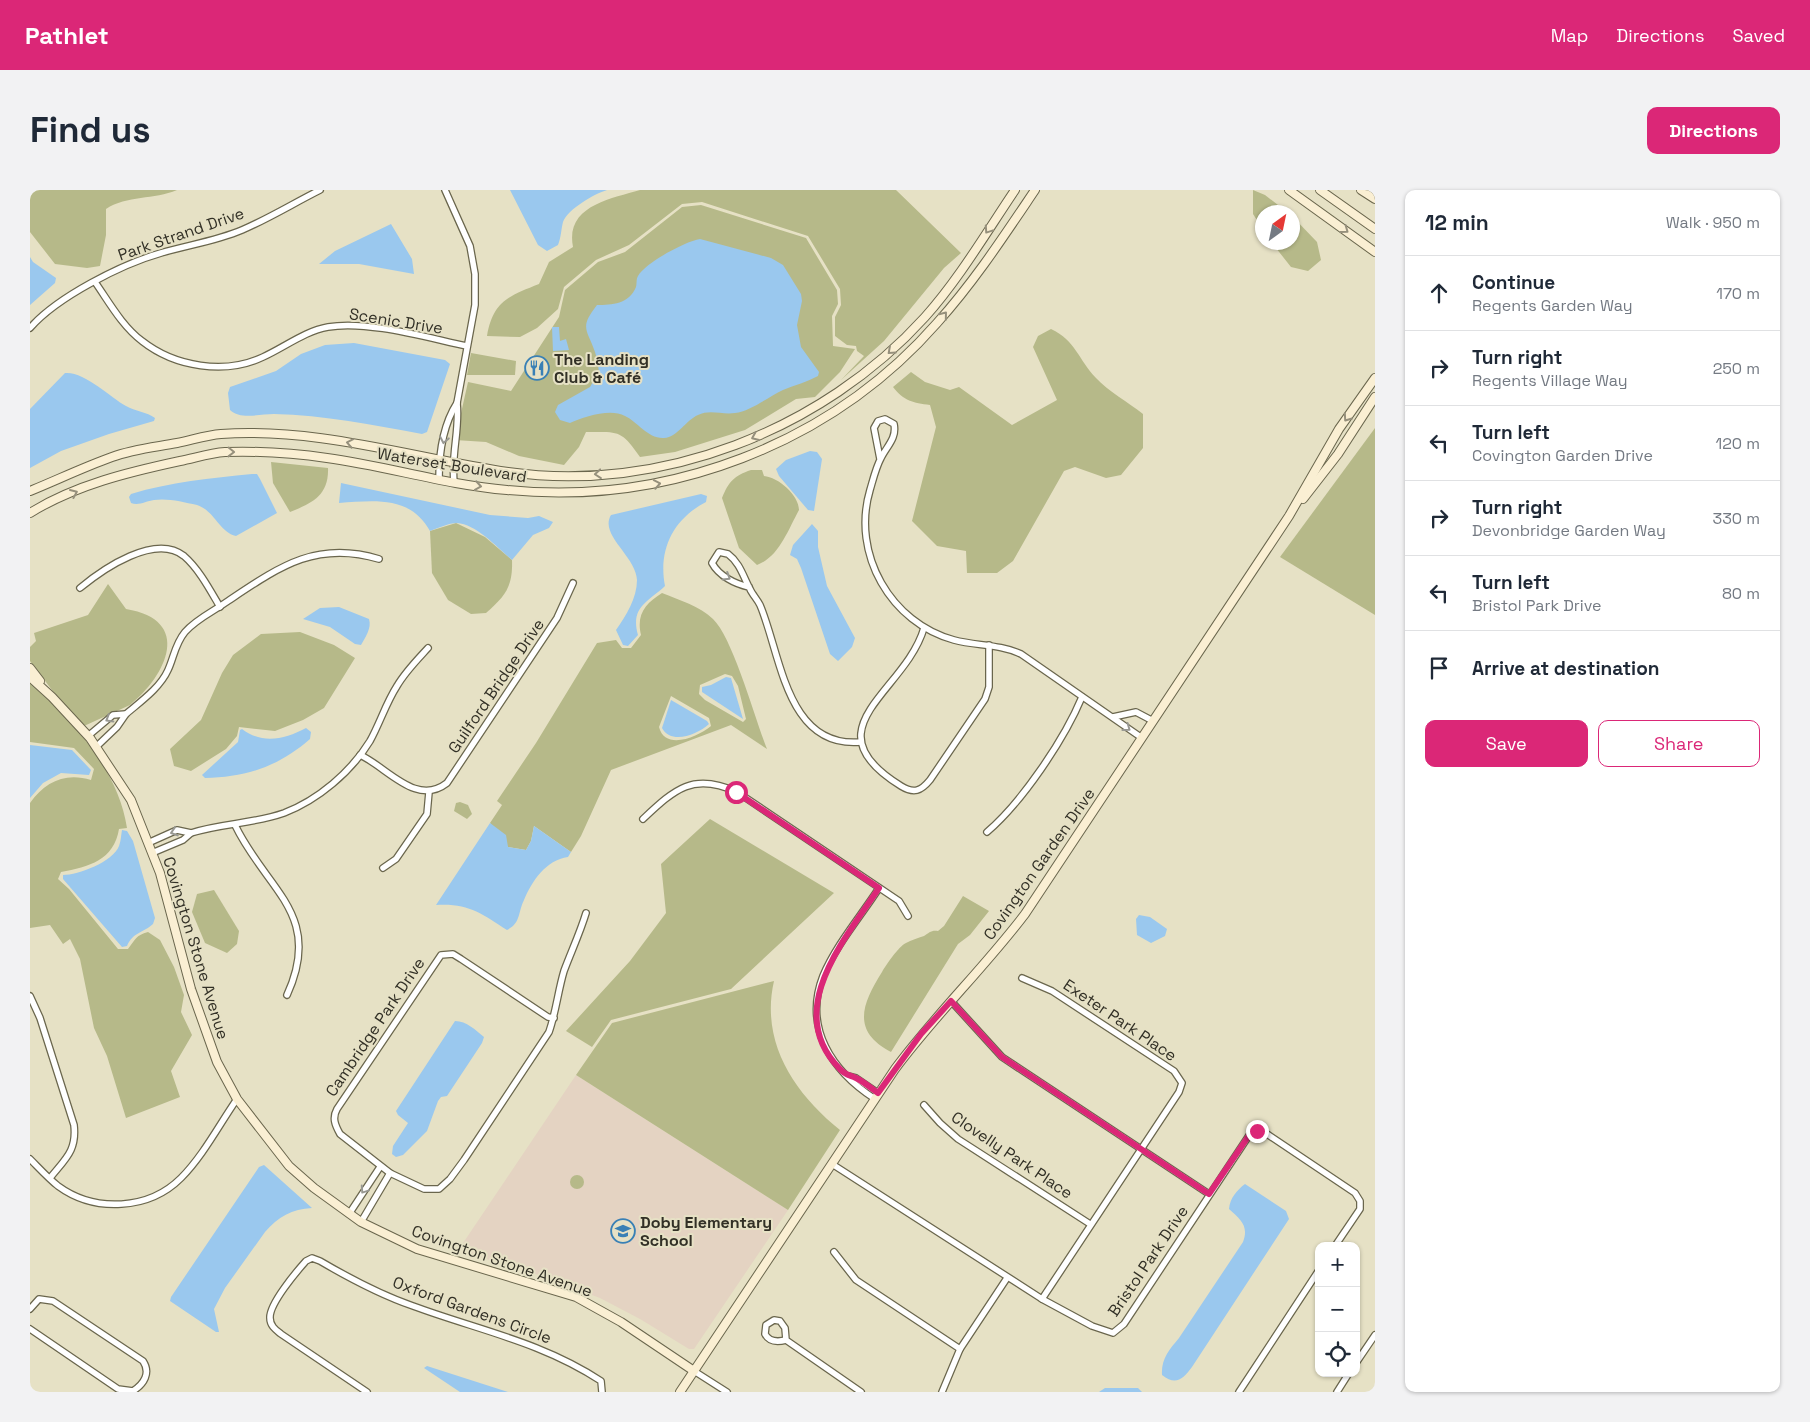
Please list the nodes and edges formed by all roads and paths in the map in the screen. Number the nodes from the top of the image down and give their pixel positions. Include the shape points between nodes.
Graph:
1 (320, 190) edge
2 (445, 190) edge
3 (1015, 190) edge
4 (1035, 190) edge
5 (1289, 190) edge
6 (1320, 190) edge
7 (1361, 190) edge
8 (1375, 199) edge
9 (1375, 229) edge
10 (1375, 252) edge
11 (95, 282) junction
12 (30, 328) edge
13 (467, 346) junction
14 (1375, 378) edge
15 (1375, 397) edge
16 (458, 403) junction
17 (880, 459) junction
18 (439, 460) junction
19 (452, 462) junction
20 (439, 479) junction
21 (454, 482) junction
22 (30, 491) edge
23 (30, 513) edge
24 (1289, 516) junction
25 (379, 559) dead end
26 (572, 584) dead end
27 (749, 587) junction
28 (80, 588) dead end
29 (220, 607) junction
30 (924, 628) junction
31 (989, 645) junction
32 (428, 648) dead end
33 (30, 668) edge
34 (30, 677) edge
35 (52, 697) junction
36 (1082, 697) junction
37 (126, 714) junction
38 (1113, 717) junction
39 (1153, 721) junction
40 (88, 736) junction
41 (1142, 738) junction
42 (861, 742) junction
43 (96, 747) junction
44 (360, 754) junction
45 (429, 792) junction
46 (644, 819) dead end
47 (235, 825) junction
48 (986, 832) dead end
49 (191, 833) junction
50 (148, 843) junction
51 (152, 853) junction
52 (383, 868) dead end
53 (879, 888) junction
54 (586, 913) dead end
55 (908, 916) dead end
56 (1022, 978) dead end
57 (30, 996) edge
58 (287, 996) dead end
59 (951, 1001) junction
60 (554, 1018) junction
61 (876, 1096) junction
62 (237, 1099) junction
63 (924, 1105) dead end
64 (1141, 1149) junction
65 (30, 1159) edge
66 (832, 1164) junction
67 (380, 1167) junction
68 (390, 1174) junction
69 (50, 1178) junction
70 (1209, 1194) junction
71 (349, 1214) junction
72 (361, 1222) junction
73 (1090, 1224) junction
74 (1338, 1242) edge
75 (834, 1252) dead end
76 (1315, 1276) edge
77 (1007, 1278) junction
78 (1042, 1299) junction
79 (30, 1309) edge
80 (30, 1329) edge
81 (1375, 1335) edge
82 (786, 1340) dead end
83 (960, 1349) junction
84 (1360, 1357) edge
85 (694, 1371) junction
86 (1346, 1377) edge
87 (368, 1392) edge
88 (602, 1392) edge
89 (680, 1392) edge
90 (727, 1392) edge
91 (861, 1392) edge
92 (942, 1392) edge
93 (1239, 1392) edge
94 (1337, 1392) edge

1 - 11 street, Park Strand Drive via 242,230 197,245 162,252
2 - 13 street via 470,246 475,274 475,305
3 -> 19 street, Waterset Boulevard via 956,278 926,316 846,388 777,428 699,457 625,471 542,475
21 -> 4 street, Waterset Boulevard via 560,494 616,491 726,466 776,445 843,406 889,370 935,325 981,269
5 -> 10 street
6 - 9 street
7 - 8 street
11 - 12 street, Park Strand Drive via 68,297
11 - 13 street, Scenic Drive via 124,324 141,341 159,352 212,368 243,365 327,327 399,333
13 - 16 street
14 -> 24 street, Covington Garden Drive via 1339,429
15 - 24 street, Covington Garden Drive via 1338,454
16 -> 18 street via 448,416
16 - 19 street via 459,420
17 - 17 street via 895,434 894,424 886,419 878,421 874,428
17 - 30 street via 866,509 868,551 882,587
18 - 19 street, Waterset Boulevard
18 - 20 street
18 -> 22 street, Waterset Boulevard via 331,440 280,434 220,434 115,456
19 - 21 street
20 - 21 street, Waterset Boulevard
23 -> 20 street, Waterset Boulevard via 120,474 222,452 328,458
24 - 39 street, Covington Garden Drive
25 - 29 street via 359,553 333,552 302,559 277,569
26 - 45 street, Guilford Bridge Drive via 558,618 456,771 444,785
27 -> 27 street via 748,579 732,557 724,552 717,554 712,563 716,570 739,585
27 - 42 street via 760,604 790,695 800,713 813,728 832,738 849,743
28 - 29 street via 109,566 142,552 164,548 189,561
29 - 37 street via 191,626 173,654 168,672
30 - 31 street via 955,640
30 - 42 street via 905,665 867,712
31 - 36 street via 1021,654
31 - 42 street via 988,693 925,786 914,792 879,771 867,758
32 - 44 street via 397,685 370,741
33 - 35 street, Covington Stone Avenue
34 - 35 street, Covington Stone Avenue
35 - 40 street, Covington Stone Avenue
36 - 38 street
36 - 48 street via 1069,725 1018,801
37 -> 40 street via 114,716
37 - 43 street
38 - 39 street via 1136,712
38 -> 41 street
39 - 41 street, Covington Garden Drive
40 - 43 street, Covington Stone Avenue
41 - 59 street, Covington Garden Drive via 1025,914
43 - 50 street, Covington Stone Avenue via 131,800
44 - 45 street via 411,788
44 - 47 street via 334,782 307,801 279,814
45 - 52 street via 427,814 396,859
46 - 53 street via 670,794 694,783 719,784 736,792
47 - 49 street via 209,827
47 - 58 street via 288,906 298,935 300,960
49 -> 50 street via 177,830
49 - 51 street via 183,840
50 - 51 street, Covington Stone Avenue
51 - 62 street, Covington Stone Avenue via 191,989 217,1062
53 - 55 street via 898,901
53 - 61 street via 831,960 823,977 816,1019 834,1063
54 - 60 street, Cambridge Park Drive via 565,970
56 - 64 street, Exeter Park Place via 1052,990 1174,1071 1182,1083 1179,1092
57 - 69 street via 40,1018 76,1135 75,1146
59 - 61 street, Covington Garden Drive via 921,1034
59 - 64 street via 1002,1057
60 - 67 street, Cambridge Park Drive via 453,954 441,955 334,1114 340,1134
60 - 68 street, Cambridge Park Drive via 549,1032 444,1185 435,1190 424,1188
61 - 66 street, Covington Garden Drive
62 - 69 street via 182,1178 164,1192 145,1200 113,1205 72,1194
62 - 71 street, Covington Stone Avenue via 289,1166
63 - 73 street, Clovelly Park Place via 958,1139
64 - 70 street
64 - 73 street, Exeter Park Place
65 - 69 street
66 - 77 street, Bristol Park Drive
66 - 85 street, Covington Garden Drive
67 - 68 street, Cambridge Park Drive
67 -> 71 street
68 - 72 street
70 - 74 street, Bristol Park Drive via 1250,1134 1264,1132 1355,1192 1360,1209
70 - 78 street, Bristol Park Drive via 1124,1324 1113,1333 1092,1326
71 - 72 street, Covington Stone Avenue
72 - 85 street, Covington Stone Avenue via 417,1249 576,1297 621,1322
73 - 78 street, Exeter Park Place
75 - 83 street via 856,1280
76 - 93 street
77 - 78 street, Bristol Park Drive
77 - 83 street
79 - 80 street via 39,1299 53,1301 143,1361 146,1377 133,1391 118,1389
81 - 84 street
82 - 91 street
83 - 92 street
85 - 89 street, Covington Garden Drive
85 - 90 street, Covington Stone Avenue
86 - 94 street
87 - 88 street, Oxford Gardens Circle via 281,1334 270,1320 274,1306 306,1261 312,1258 411,1306 540,1348 601,1381

